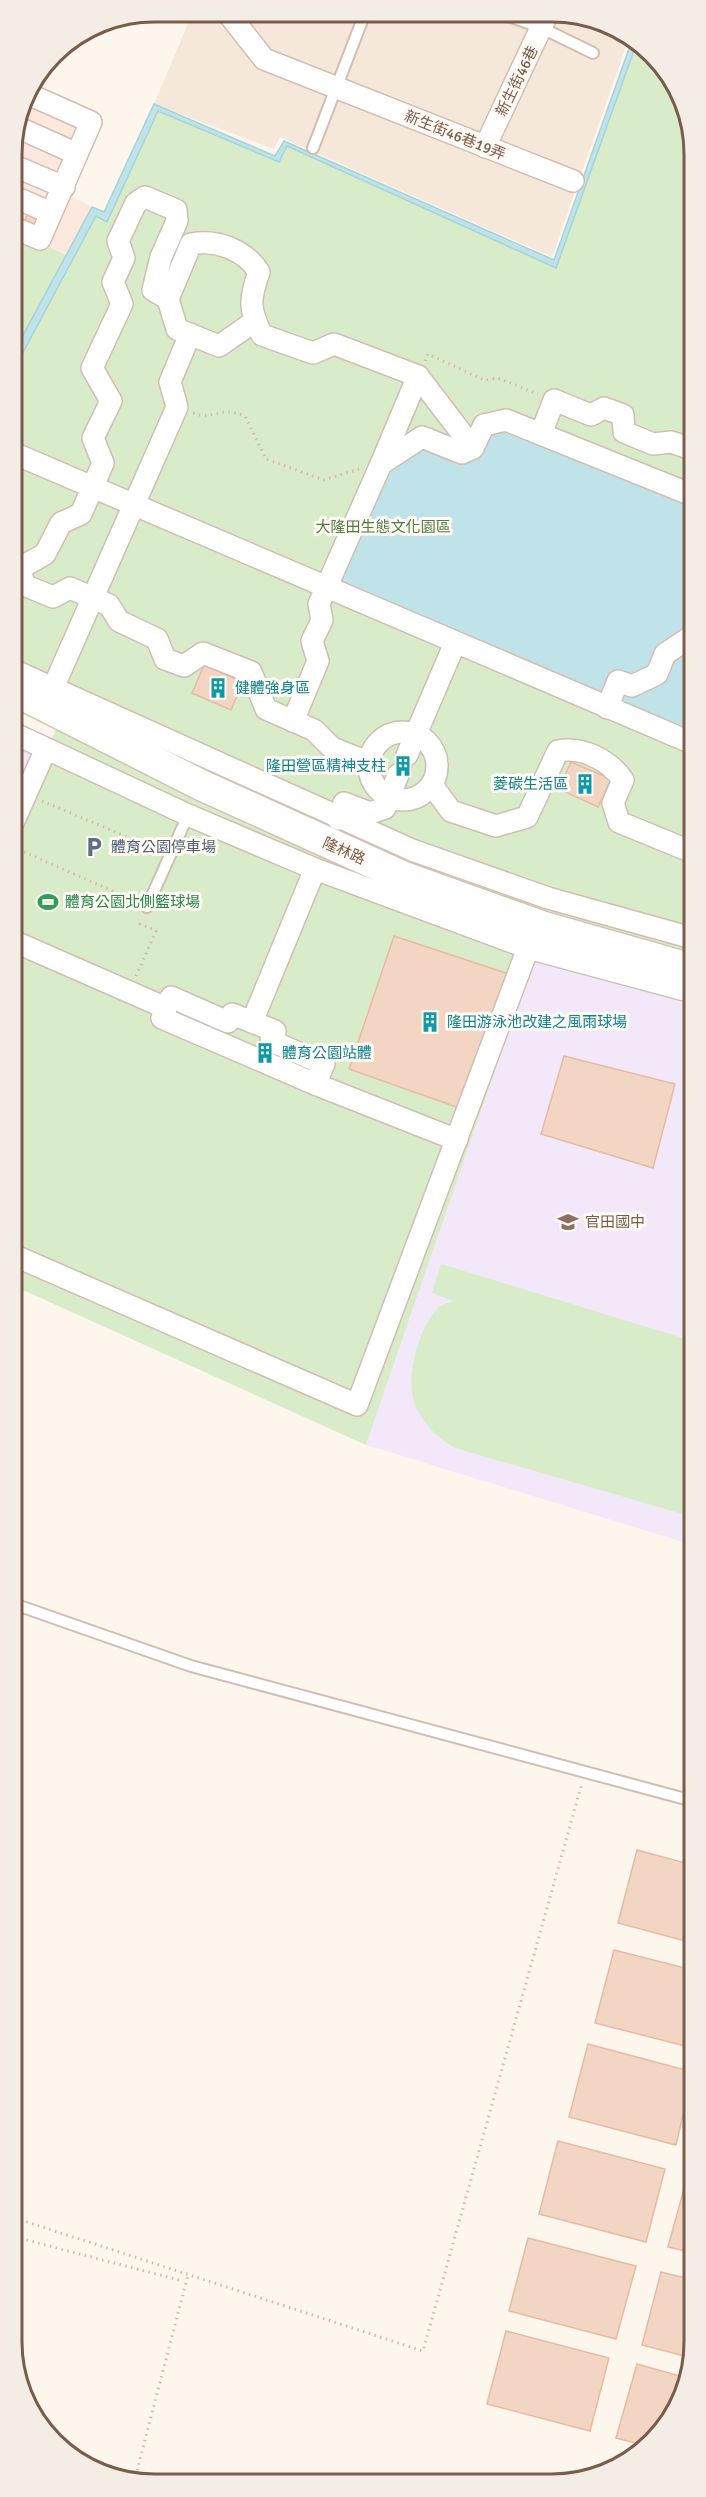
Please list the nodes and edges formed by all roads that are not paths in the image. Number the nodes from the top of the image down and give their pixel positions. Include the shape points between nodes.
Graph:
1 (235, 22) edge
2 (361, 22) edge
3 (544, 22) edge
4 (546, 22) edge
5 (593, 53) dead end
6 (336, 87) junction
7 (36, 97) edge
8 (25, 131) edge
9 (485, 147) junction
10 (313, 148) dead end
11 (77, 154) junction
12 (23, 170) edge
13 (573, 181) dead end
14 (64, 187) junction
15 (23, 201) edge
16 (51, 213) junction
17 (23, 232) edge
18 (160, 295) junction
19 (122, 304) junction
20 (255, 321) junction
21 (190, 334) junction
22 (418, 376) junction
23 (541, 434) junction
24 (684, 446) edge
25 (473, 448) junction
26 (23, 457) edge
27 (381, 464) junction
28 (93, 487) junction
29 (684, 492) edge
30 (134, 505) junction
31 (23, 564) edge
32 (23, 582) edge
33 (327, 587) junction
34 (94, 598) junction
35 (684, 641) edge
36 (455, 643) junction
37 (23, 674) edge
38 (53, 688) junction
39 (23, 695) edge
40 (607, 708) junction
41 (293, 721) junction
42 (416, 735) junction
43 (23, 738) edge
44 (684, 740) edge
45 (46, 749) junction
46 (370, 763) junction
47 (432, 785) junction
48 (390, 797) junction
49 (23, 803) edge
50 (188, 815) junction
51 (338, 819) junction
52 (684, 849) edge
53 (315, 869) junction
54 (147, 906) road end
55 (684, 936) edge
56 (23, 945) edge
57 (528, 948) junction
58 (684, 967) edge
59 (684, 991) edge
60 (166, 1008) junction
61 (252, 1022) junction
62 (315, 1084) junction
63 (458, 1140) junction
64 (22, 1259) edge
65 (22, 1607) edge
66 (683, 1798) edge

1 - 6 street, 新生街46巷19弄 via 264,59
2 - 6 lane
3 - 9 street, 新生街46巷
4 - 5 lane
6 - 9 street, 新生街46巷19弄
6 - 10 lane
7 - 11 street via 91,122
8 - 11 street
9 - 13 street, 新生街46巷19弄
11 - 14 street
12 - 14 street
14 - 16 street
15 - 16 street
16 - 17 street via 40,239
18 - 19 street
18 - 19 street via 161,256 177,221 176,210 145,197 136,203 118,241 124,258 113,282
18 - 20 street via 191,244 209,240 250,257 259,272 249,298
18 - 21 street via 177,329
19 - 28 street via 92,368 111,400 93,438 103,463
20 - 21 street via 219,346
20 - 22 street via 262,335 313,353 334,344
21 - 30 street via 170,382 177,406
22 - 25 street
22 - 27 street
23 - 24 street via 554,400 591,415 604,408 623,415 624,432 653,444 671,442
23 - 25 street via 506,420 484,424
23 - 29 street
25 - 27 street via 462,453 422,437
26 - 28 street
27 - 33 street
28 - 30 street
28 - 31 street via 81,514 61,523 45,554
30 - 33 street
30 - 34 street
32 - 34 street via 53,597 70,588
33 - 36 street
33 - 41 street via 319,604 322,620 312,641 318,661
34 - 38 street
34 - 41 street via 109,605 118,621 157,639 165,659 184,666 203,653 251,672 266,709
35 - 40 street via 665,654 657,674 632,686 618,681
36 - 40 street
36 - 42 street
37 - 38 street
38 - 51 street
39 - 58 street, 隆林路 via 201,785 404,877 544,927
40 - 44 street
41 - 46 street via 314,730 332,748
42 - 46 street via 398,732 388,736 379,743
42 - 47 street via 435,753 436,775
42 - 48 street via 407,755 413,760 413,771 407,776 398,775
43 - 45 street
45 - 49 street
45 - 50 street
46 - 48 street via 374,784
47 - 48 street via 414,799
47 - 52 street via 451,811 496,826 527,817 558,751 572,748 613,765 623,780 613,803 619,822
48 - 51 street via 385,808 370,813 344,803
50 - 53 street
50 - 54 lane
51 - 55 street via 548,898
53 - 57 street
53 - 61 street
56 - 60 street
57 - 59 street
57 - 63 street
60 - 61 street via 171,997 228,1022 232,1014
60 - 62 street via 162,1018
61 - 62 street via 275,1031 271,1041 324,1064
62 - 63 street
63 - 64 street via 357,1405
65 - 66 lane via 191,1665

